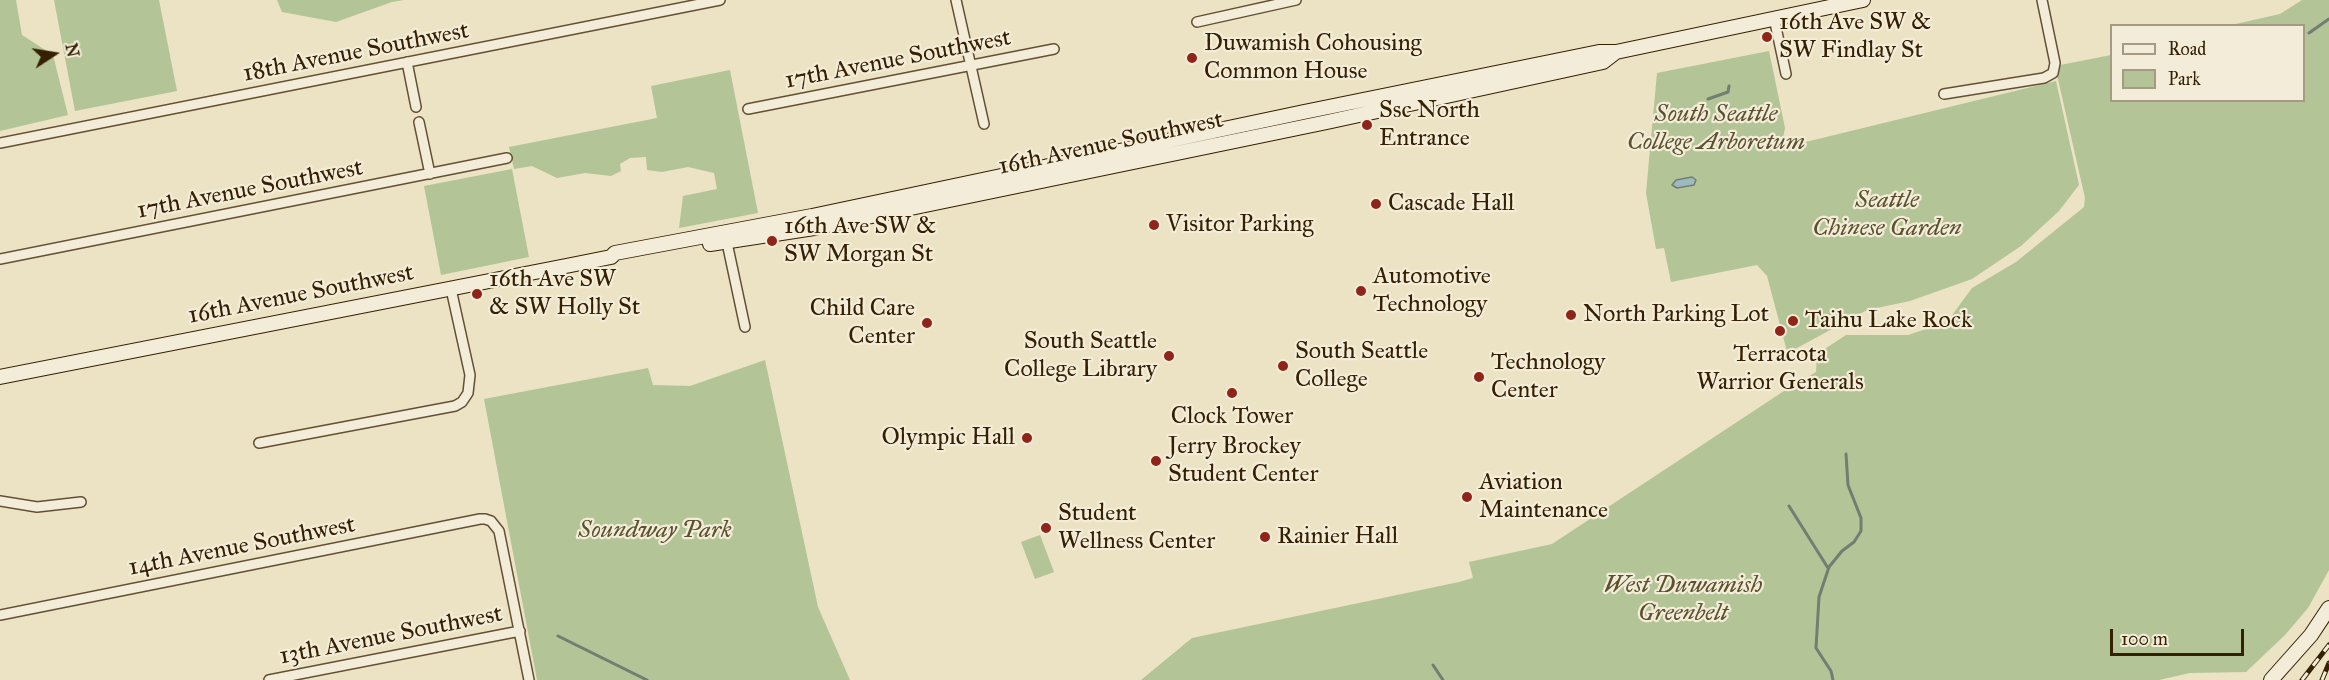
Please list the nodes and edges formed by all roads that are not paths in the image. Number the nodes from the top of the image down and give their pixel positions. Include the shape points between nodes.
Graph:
1 (720, 0) edge
2 (956, 0) edge
3 (1296, 0) edge
4 (1863, 0) edge
5 (2042, 0) edge
6 (1774, 18) junction
7 (1197, 22) dead end
8 (1054, 49) dead end
9 (406, 62) junction
10 (971, 66) junction
11 (1786, 74) dead end
12 (1944, 94) dead end
13 (416, 107) dead end
14 (748, 109) dead end
15 (419, 122) dead end
16 (984, 124) dead end
17 (0, 143) edge
18 (507, 158) dead end
19 (430, 174) junction
20 (726, 237) junction
21 (0, 259) edge
22 (451, 289) junction
23 (745, 327) dead end
24 (0, 377) edge
25 (259, 443) dead end
26 (0, 501) edge
27 (81, 502) dead end
28 (2329, 608) edge
29 (0, 615) edge
30 (520, 631) junction
31 (269, 680) edge
32 (529, 680) edge
33 (2271, 680) edge

1 - 9 street, 18th Avenue Southwest
2 - 10 street
3 - 7 street
4 - 6 street, 16th Avenue Southwest
5 - 12 street via 2055,63 2053,73 2044,78
6 - 11 street
6 - 20 street, 16th Avenue Southwest via 1616,52 1587,54
8 - 10 street, 17th Avenue Southwest
9 - 13 street
9 - 17 street, 18th Avenue Southwest
10 - 14 street, 17th Avenue Southwest
10 - 16 street
15 - 19 street
18 - 19 street, 17th Avenue Southwest
19 - 21 street, 17th Avenue Southwest
20 - 22 street, 16th Avenue Southwest via 615,253 611,257
20 - 23 street
22 - 24 street, 16th Avenue Southwest
22 - 25 street via 470,375 465,399 455,406
26 - 27 street via 37,507
28 - 33 street
29 - 30 street, 14th Avenue Southwest via 480,519 491,521 499,531
30 - 31 street, 13th Avenue Southwest
30 - 32 street

